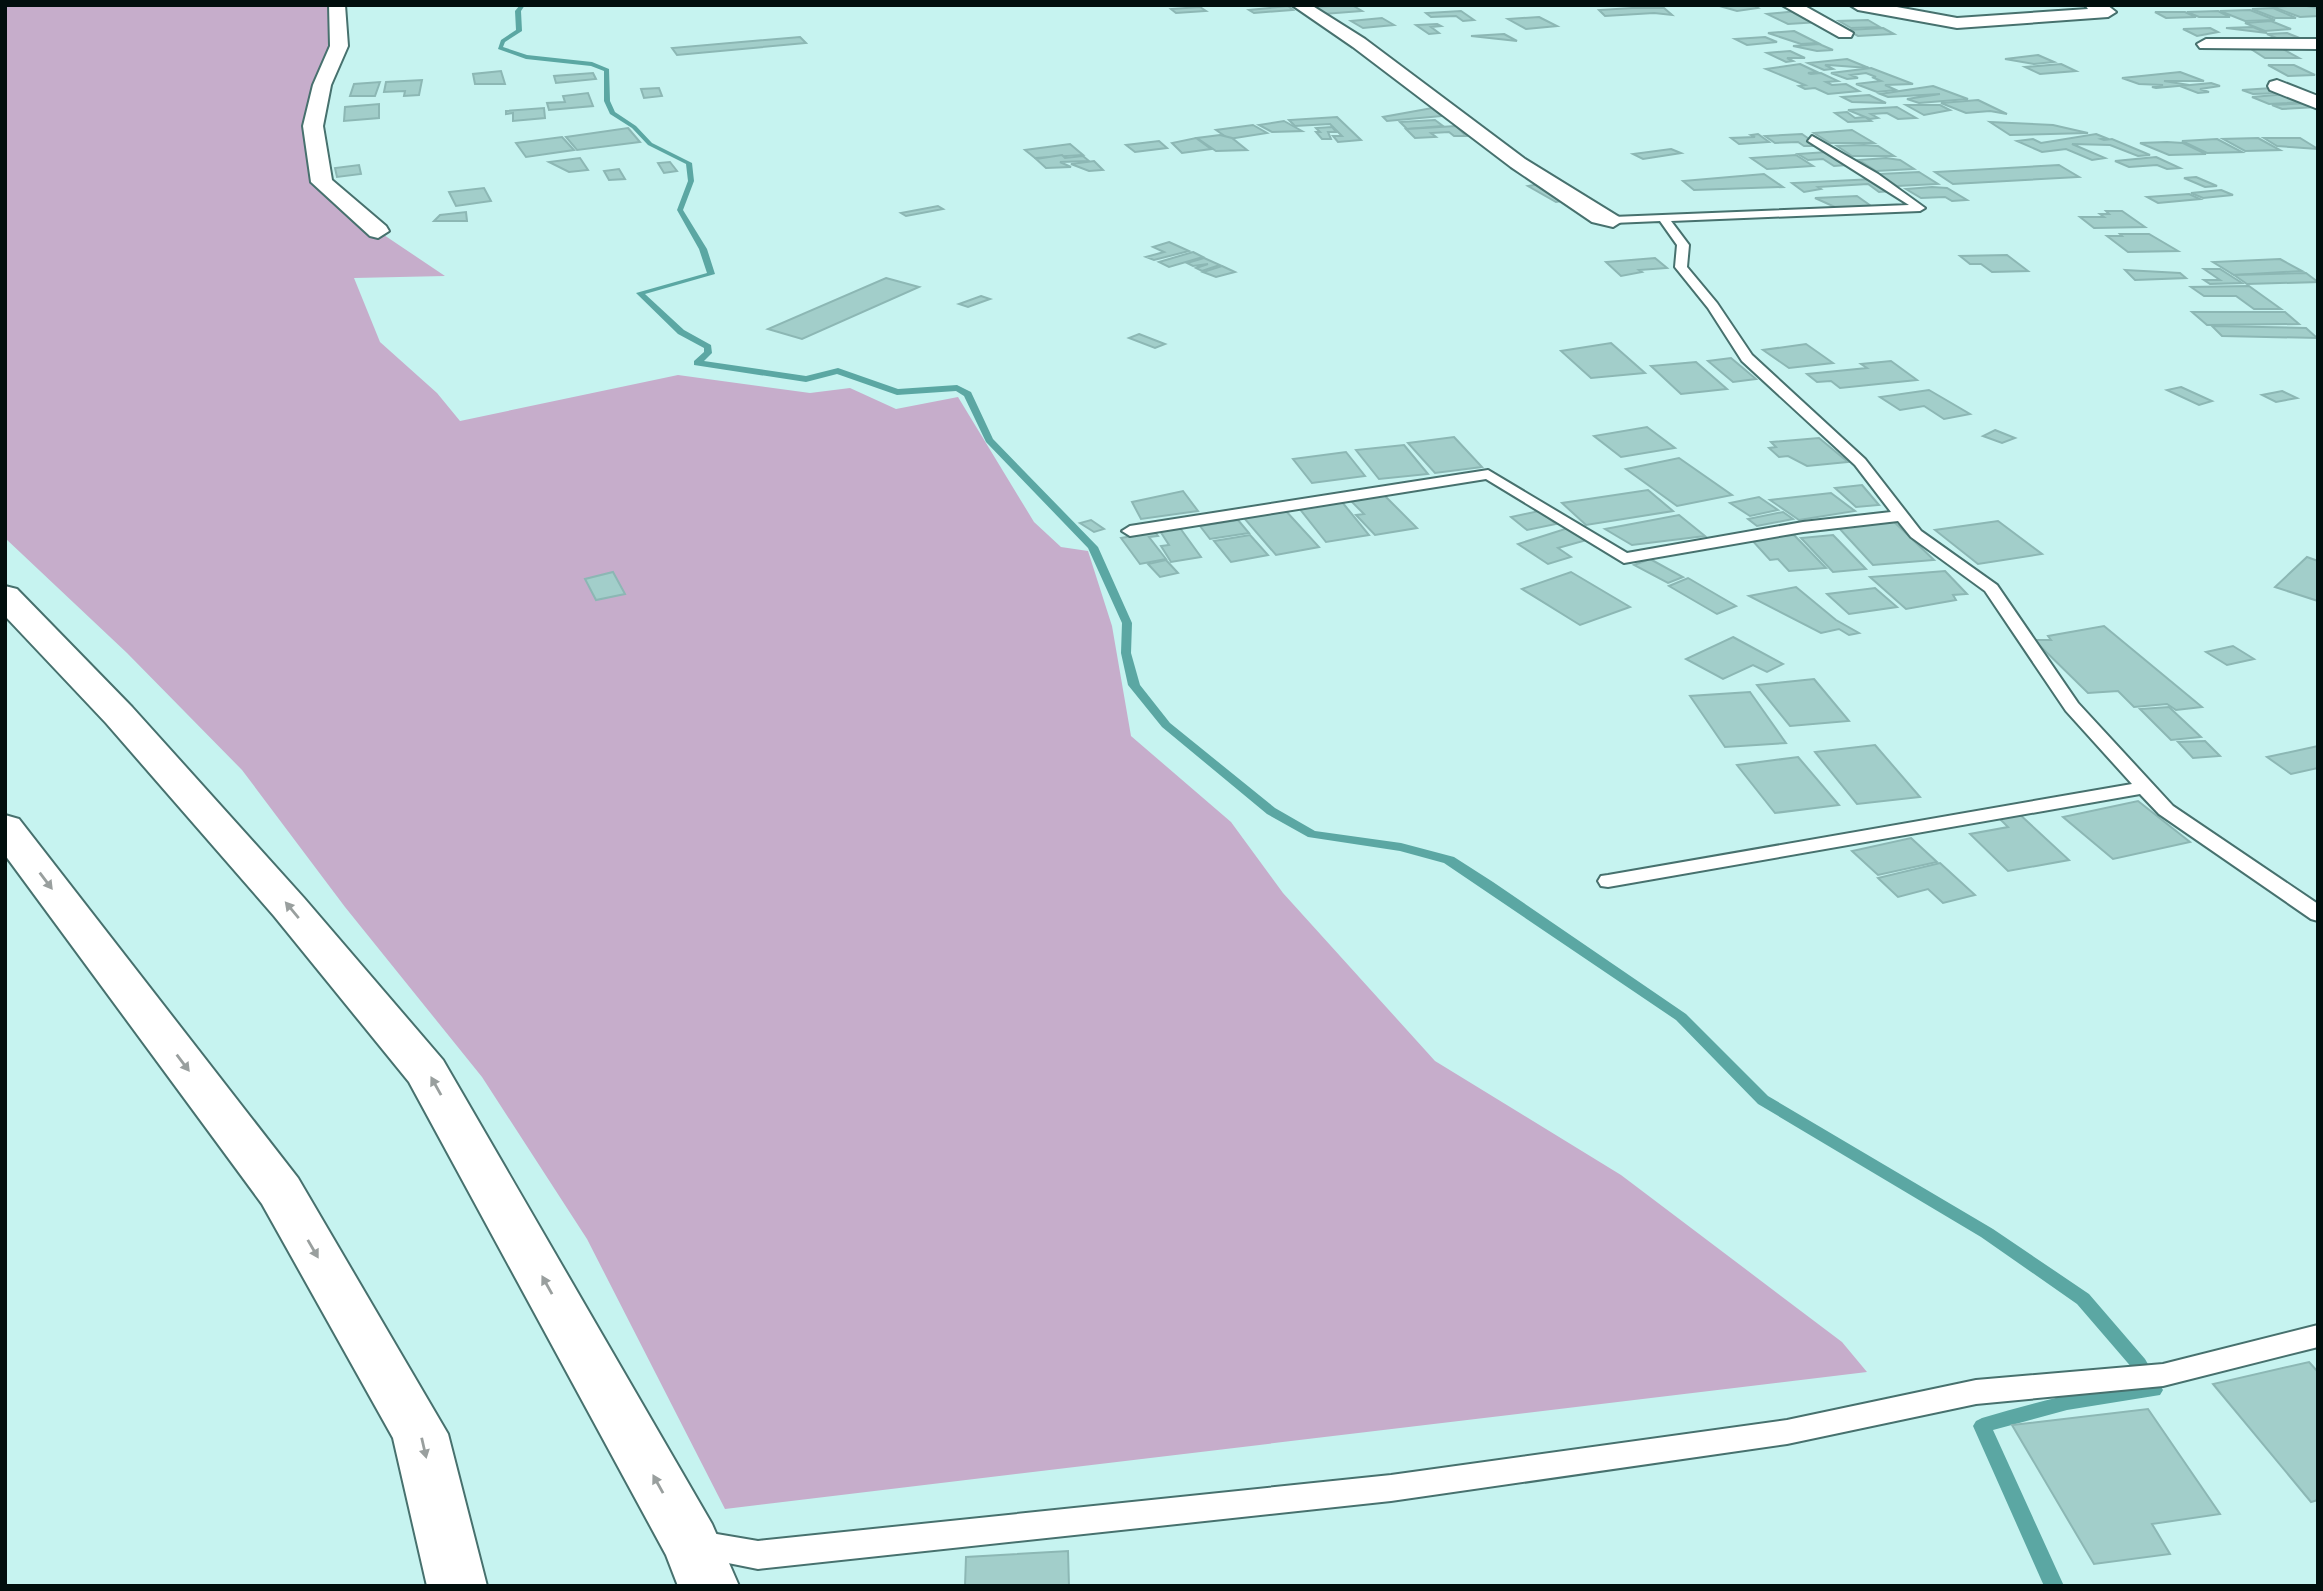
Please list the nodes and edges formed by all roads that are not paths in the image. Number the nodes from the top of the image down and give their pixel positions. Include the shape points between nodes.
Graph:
1 (337, 5) edge
2 (1300, 5) edge
3 (1790, 5) edge
4 (1858, 5) edge
5 (1909, 5) edge
6 (2093, 5) edge
7 (1947, 22) junction
8 (1845, 33) dead end
9 (2206, 44) dead end
10 (2318, 44) edge
11 (2277, 86) dead end
12 (2318, 103) edge
13 (1812, 139) dead end
14 (1663, 218) junction
15 (1613, 219) joint
16 (378, 231) dead end
17 (1901, 516) junction
18 (1130, 531) dead end
19 (5, 596) edge
20 (2145, 788) junction
21 (5, 827) edge
22 (1608, 881) dead end
23 (2318, 914) edge
24 (2318, 1336) edge
25 (700, 1564) edge
26 (457, 1586) edge

1 - 16 street via 339,46 322,85 313,126 322,182
2 - 15 street via 1359,43 1518,163 1600,217
3 - 8 street
4 - 7 street
5 - 7 street
6 - 7 street via 2108,12
9 - 10 street
11 - 12 street
13 - 14 lane via 1920,208
14 - 15 lane
14 - 17 lane via 1683,245 1681,267 1748,358 1860,461
17 - 18 lane via 1803,527 1624,558 1488,474
17 - 20 lane via 1916,534 1991,588 2072,707
25 -> 19 street via 427,1072 272,887 119,715
20 - 22 lane
20 - 23 lane via 2166,810
21 -> 26 street via 280,1191 420,1434
24 - 25 lane via 2162,1375 1976,1392 1787,1432 1391,1488

